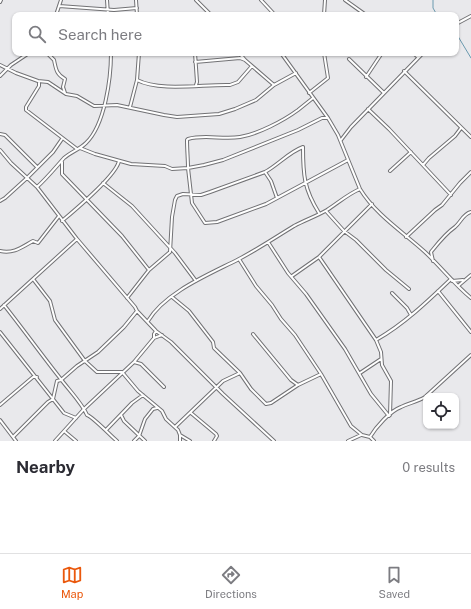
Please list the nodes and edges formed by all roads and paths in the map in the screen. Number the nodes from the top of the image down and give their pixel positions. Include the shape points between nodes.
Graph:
1 (61, 0) edge
2 (107, 0) edge
3 (136, 0) edge
4 (196, 0) edge
5 (262, 0) edge
6 (325, 0) edge
7 (345, 0) edge
8 (59, 6) junction
9 (137, 8) junction
10 (108, 9) junction
11 (57, 12) edge
12 (137, 12) edge
13 (208, 12) edge
14 (272, 12) edge
15 (324, 12) edge
16 (362, 12) edge
17 (471, 16) edge
18 (459, 22) edge
19 (25, 56) edge
20 (50, 56) edge
21 (111, 56) edge
22 (139, 56) edge
23 (195, 56) edge
24 (242, 56) edge
25 (283, 56) edge
26 (324, 56) edge
27 (380, 56) edge
28 (418, 57) edge
29 (349, 59) dead end
30 (245, 60) junction
31 (195, 62) junction
32 (0, 65) edge
33 (252, 66) junction
34 (8, 68) junction
35 (404, 71) junction
36 (296, 73) junction
37 (0, 76) edge
38 (366, 77) junction
39 (137, 80) junction
40 (39, 81) junction
41 (196, 85) junction
42 (274, 85) junction
43 (310, 93) junction
44 (384, 93) junction
45 (66, 94) junction
46 (313, 98) junction
47 (104, 106) junction
48 (130, 107) junction
49 (368, 109) junction
50 (328, 118) junction
51 (461, 128) junction
52 (0, 134) edge
53 (471, 137) edge
54 (62, 138) junction
55 (341, 140) junction
56 (78, 148) junction
57 (0, 150) edge
58 (411, 152) junction
59 (348, 160) junction
60 (62, 161) junction
61 (119, 161) junction
62 (423, 165) junction
63 (38, 168) junction
64 (188, 168) junction
65 (390, 170) dead end
66 (265, 172) junction
67 (471, 172) edge
68 (27, 178) junction
69 (304, 182) junction
70 (103, 184) junction
71 (37, 187) junction
72 (360, 189) junction
73 (191, 194) junction
74 (451, 195) junction
75 (277, 198) junction
76 (87, 200) junction
77 (0, 201) edge
78 (372, 204) junction
79 (326, 211) junction
80 (471, 212) edge
81 (319, 213) junction
82 (59, 216) junction
83 (62, 221) junction
84 (344, 231) junction
85 (406, 237) junction
86 (77, 239) junction
87 (268, 242) junction
88 (171, 248) junction
89 (0, 251) edge
90 (319, 257) junction
91 (239, 259) junction
92 (433, 261) junction
93 (149, 270) junction
94 (471, 275) edge
95 (292, 276) junction
96 (33, 279) junction
97 (451, 280) junction
98 (464, 280) junction
99 (196, 281) junction
100 (458, 286) junction
101 (409, 289) dead end
102 (438, 291) junction
103 (392, 293) dead end
104 (172, 297) junction
105 (127, 298) junction
106 (471, 298) edge
107 (4, 305) junction
108 (0, 309) edge
109 (137, 311) junction
110 (411, 315) junction
111 (148, 321) junction
112 (156, 331) junction
113 (0, 332) edge
114 (471, 332) edge
115 (253, 334) dead end
116 (162, 335) junction
117 (154, 338) junction
118 (376, 340) junction
119 (471, 355) edge
120 (381, 359) junction
121 (85, 361) junction
122 (134, 362) junction
123 (122, 372) junction
124 (240, 373) junction
125 (360, 373) junction
126 (321, 374) junction
127 (37, 377) junction
128 (61, 380) junction
129 (298, 385) junction
130 (164, 387) dead end
131 (216, 387) junction
132 (143, 395) junction
133 (53, 399) junction
134 (0, 405) edge
135 (157, 408) junction
136 (84, 409) junction
137 (191, 413) junction
138 (120, 415) junction
139 (389, 416) junction
140 (76, 418) junction
141 (0, 420) edge
142 (175, 427) junction
143 (105, 430) junction
144 (64, 431) junction
145 (180, 435) junction
146 (362, 435) junction
147 (139, 436) junction
148 (13, 437) junction
149 (370, 437) junction
150 (270, 438) junction
151 (16, 441) edge
152 (55, 441) edge
153 (76, 441) edge
154 (117, 441) edge
155 (134, 441) edge
156 (144, 441) edge
157 (180, 441) edge
158 (190, 441) edge
159 (214, 441) edge
160 (268, 441) edge
161 (274, 441) edge
162 (348, 441) edge
163 (374, 441) edge

1 - 8 street
2 - 10 street
3 - 9 street
4 - 13 street
5 - 14 street
6 - 15 street
7 - 16 street
8 - 10 street
8 - 11 street
9 - 10 street
9 - 12 street
17 - 18 street
19 - 34 street
20 - 45 street via 54,60 58,75 65,79 63,87
21 - 47 street
22 - 39 street
23 - 31 street
24 - 30 street
25 - 36 street
26 - 43 street via 328,78
27 - 38 street
28 - 35 street
29 - 38 street
30 - 31 street via 240,58
30 - 33 street
31 - 41 street
32 - 34 street
33 - 41 street via 238,82
33 - 42 street
34 - 37 street
34 - 40 street
35 - 44 street
35 - 51 street
36 - 42 street
36 - 43 street
38 - 44 street
39 - 41 street via 163,87
39 - 48 street
40 - 45 street via 48,82
40 - 54 street via 40,84 26,110
42 - 48 street via 256,100 219,114 177,117
43 - 46 street
44 - 49 street
45 - 47 street via 77,96 94,106
46 - 50 street
46 - 64 street via 298,110 261,131 232,138 188,139
47 - 48 street
47 - 56 street via 92,135
49 - 55 street
49 - 58 street
50 - 55 street
50 - 64 street via 322,118 223,160
51 - 53 street
51 - 62 street
52 - 63 street via 5,135
54 - 56 street
54 - 63 street
55 - 59 street
56 - 60 street
56 - 61 street
57 - 68 street
58 - 62 street
58 - 65 street
59 - 69 street
59 - 72 street
60 - 71 street
60 - 76 street via 62,174
61 - 64 street via 172,169
61 - 70 street via 116,169
62 - 74 street
63 - 68 street
64 - 73 street
66 - 69 street via 303,147
66 - 73 street via 222,188
66 - 75 street
67 - 74 street
68 - 71 street
68 - 77 street
69 - 75 street
69 - 81 street
70 - 76 street
70 - 88 street via 132,206
71 - 82 street
72 - 78 street
72 - 79 street
73 - 75 street via 193,205 202,220 207,223 247,212
73 - 88 street via 183,194 175,200
74 - 85 street
76 - 83 street
76 - 93 street via 122,236
78 - 84 street
78 - 85 street
79 - 81 street
79 - 84 street
80 - 92 street via 442,237 431,252
81 - 87 street
82 - 83 street
82 - 89 street via 38,243 33,241 21,249
83 - 86 street
84 - 90 street
84 - 101 street
85 - 92 street
86 - 96 street
86 - 105 street
87 - 91 street
87 - 95 street
88 - 93 street via 170,252
88 - 99 street
90 - 95 street
90 - 118 street
91 - 99 street
91 - 126 street
92 - 97 street
93 - 105 street
94 - 98 street
95 - 125 street
96 - 107 street
96 - 121 street via 50,301 55,320
97 - 98 street
97 - 100 street
97 - 102 street
98 - 100 street
99 - 104 street
100 - 106 street
102 - 110 street
102 - 114 street
103 - 110 street
104 - 111 street via 153,312
104 - 124 street via 189,311 213,342 214,348
105 - 109 street
107 - 108 street
107 - 128 street
109 - 111 street
109 - 121 street via 110,341
110 - 118 street
111 - 112 street
112 - 116 street
112 - 117 street
113 - 127 street
115 - 129 street
116 - 117 street
116 - 131 street
117 - 122 street
118 - 120 street
119 - 139 street via 420,400 402,406
120 - 125 street
120 - 139 street via 391,384
121 - 123 street via 97,372
121 - 128 street
122 - 123 street
122 - 130 street via 141,364
123 - 132 street
123 - 136 street
124 - 129 street via 266,404
124 - 131 street via 222,381
125 - 139 street
126 - 129 street
126 - 146 street via 351,426
127 - 133 street
127 - 134 street via 33,377
128 - 133 street via 56,382
128 - 136 street
131 - 137 street
131 - 150 street
132 - 135 street
132 - 138 street
133 - 140 street via 66,414
133 - 148 street
135 - 142 street
135 - 147 street via 145,419
136 - 140 street
136 - 143 street via 87,415
137 - 142 street
137 - 159 street via 216,434
138 - 143 street
138 - 147 street
139 - 149 street
140 - 144 street
141 - 148 street
142 - 145 street
143 - 154 street
144 - 152 street
144 - 153 street
145 - 157 street
145 - 158 street
146 - 149 street
146 - 162 street
147 - 155 street
147 - 156 street
148 - 151 street
149 - 163 street
150 - 160 street
150 - 161 street

